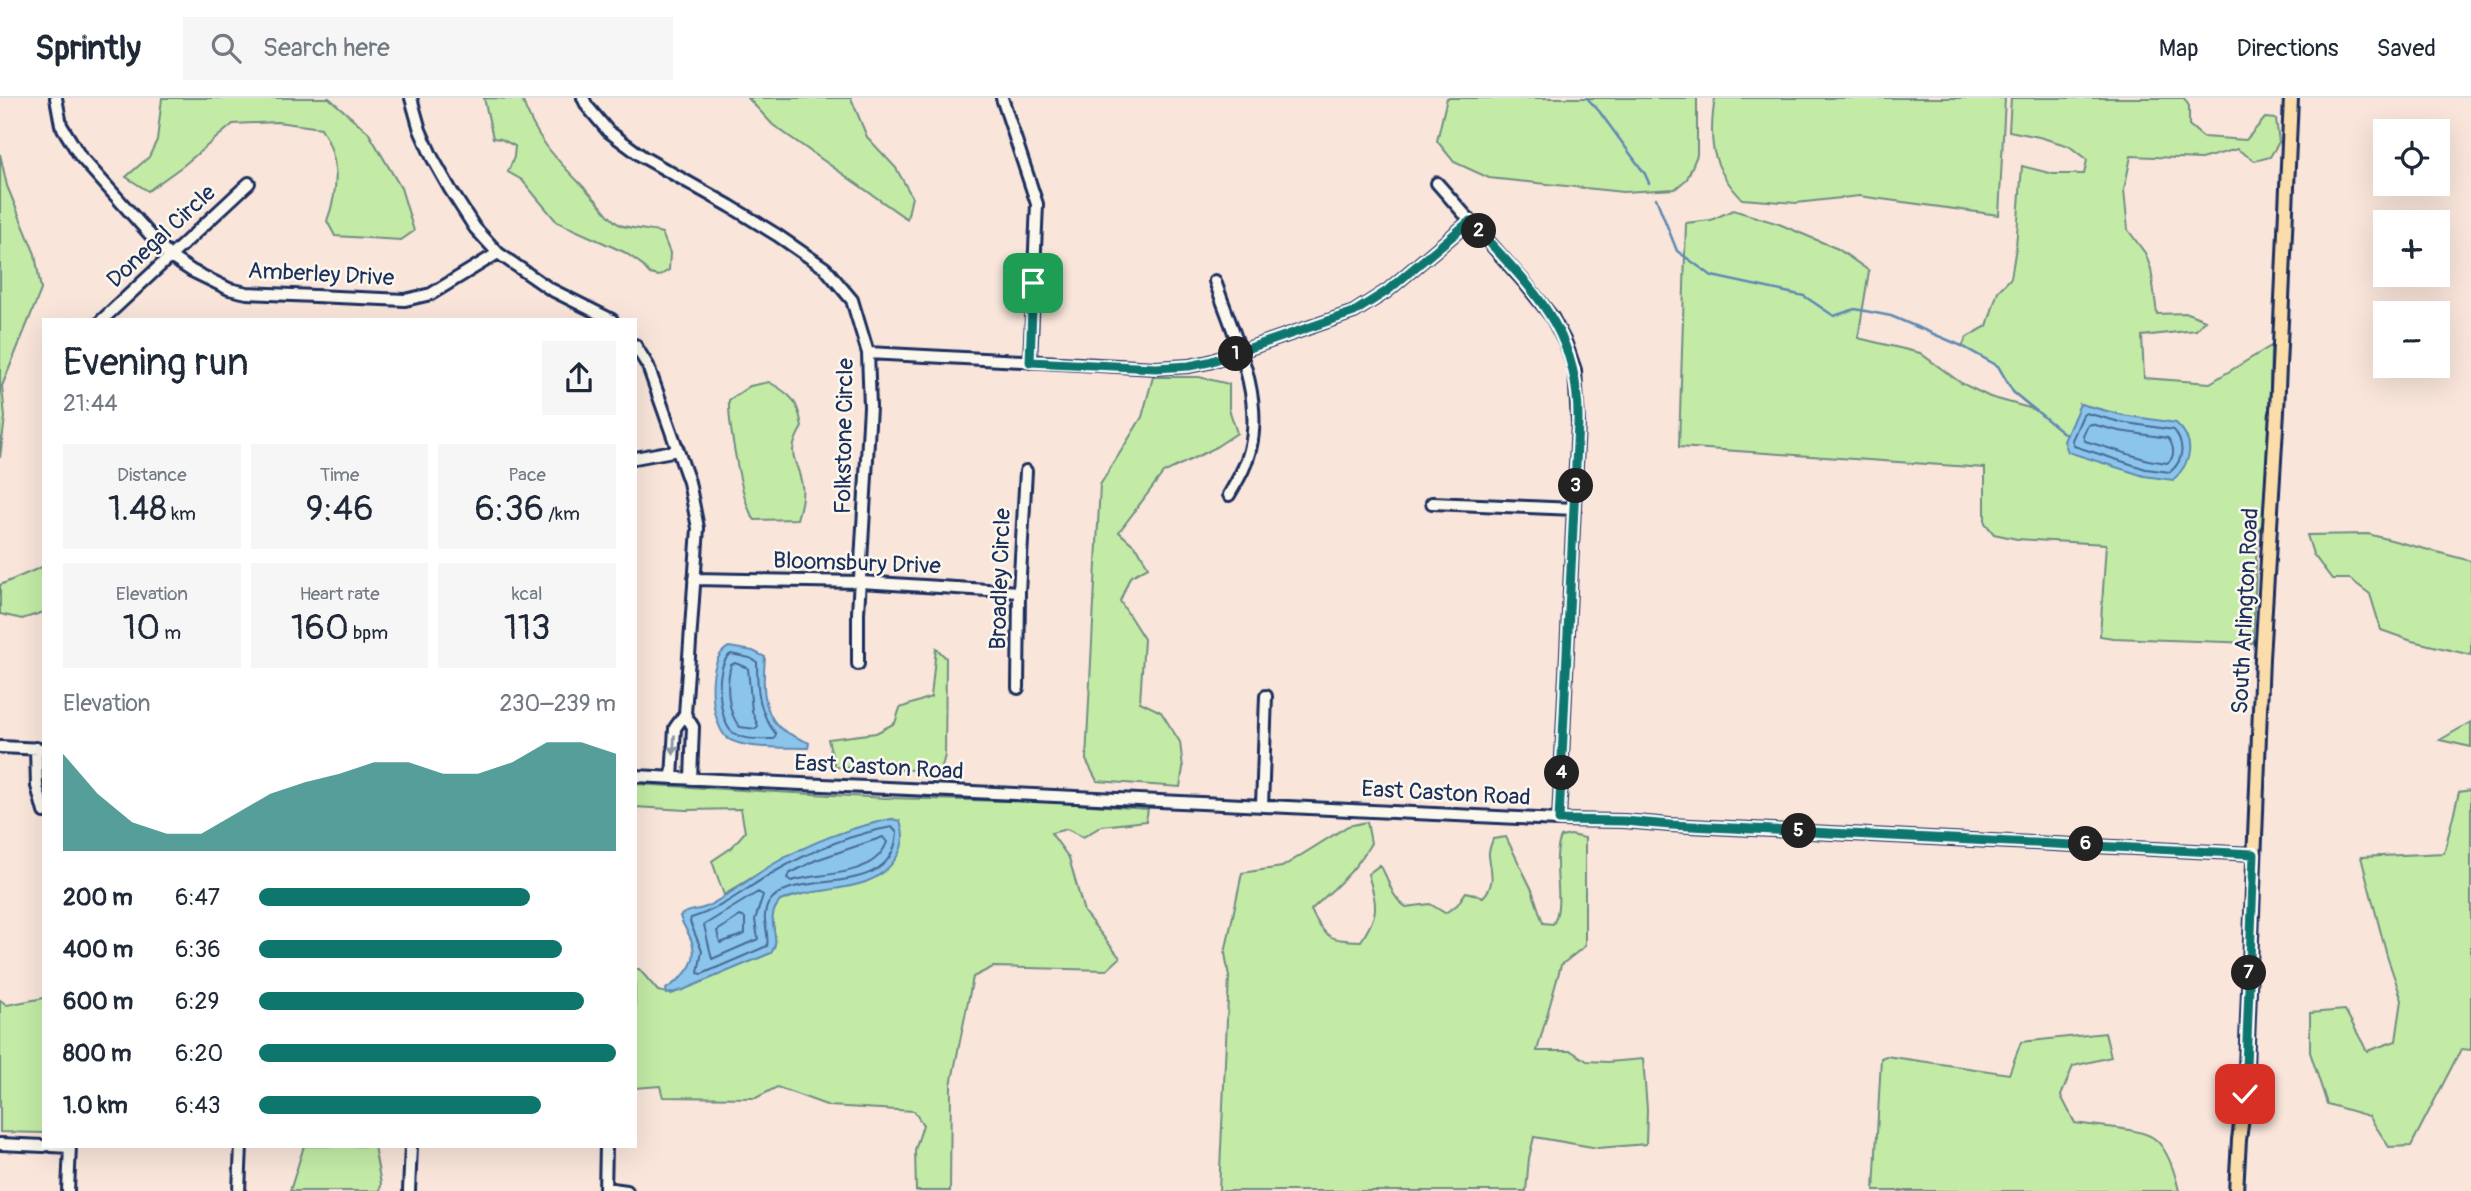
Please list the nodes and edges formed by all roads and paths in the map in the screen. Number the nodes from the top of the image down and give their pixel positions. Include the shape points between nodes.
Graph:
1 (56, 98) edge
2 (411, 98) edge
3 (583, 98) edge
4 (1002, 98) edge
5 (2291, 98) edge
6 (249, 183) dead end
7 (1437, 183) dead end
8 (1470, 221) junction
9 (498, 253) junction
10 (169, 256) junction
11 (1215, 281) dead end
12 (104, 318) edge
13 (608, 318) edge
14 (637, 348) edge
15 (1240, 352) junction
16 (868, 353) junction
17 (1030, 362) junction
18 (678, 450) junction
19 (637, 458) edge
20 (1026, 471) dead end
21 (1230, 495) dead end
22 (1432, 503) dead end
23 (1575, 509) junction
24 (694, 579) junction
25 (861, 582) junction
26 (1019, 592) junction
27 (858, 664) dead end
28 (1018, 688) dead end
29 (1266, 696) dead end
30 (685, 714) junction
31 (0, 747) edge
32 (40, 748) edge
33 (637, 776) edge
34 (672, 778) junction
35 (691, 779) junction
36 (42, 805) edge
37 (1262, 806) junction
38 (1559, 820) junction
39 (2254, 854) junction
40 (0, 1144) edge
41 (42, 1146) edge
42 (70, 1148) edge
43 (241, 1148) edge
44 (411, 1148) edge
45 (606, 1148) edge
46 (605, 1189) edge
47 (68, 1191) edge
48 (239, 1191) edge
49 (409, 1191) edge
50 (627, 1191) edge
51 (2236, 1191) edge

1 - 10 street, Amberley Drive via 61,125 80,156
2 - 9 street via 420,130 450,190
3 - 16 street, Folkstone Circle via 608,131 643,157 825,268 852,300
4 - 17 street via 1037,204
5 - 39 main road, South Arlington Road
6 - 10 street, Donegal Circle
7 - 8 street
8 - 15 street via 1367,305
8 - 23 street via 1543,304 1566,344 1578,396
9 - 10 street, Amberley Drive via 432,294 405,300 247,293 229,289
9 - 13 street via 550,289
10 - 12 street, Donegal Circle
11 - 15 street
14 - 18 street via 648,366
15 - 17 street via 1170,368
15 - 21 street via 1253,399 1254,426 1246,465
16 - 17 street
16 - 25 street, Folkstone Circle via 870,407
18 - 19 street
18 - 24 street via 690,482 698,528
20 - 26 street, Broadley Circle
22 - 23 street
23 - 38 street
24 - 25 street, Bloomsbury Drive
24 - 30 street
25 - 26 street, Bloomsbury Drive
25 - 27 street, Folkstone Circle
26 - 28 street, Broadley Circle
29 - 37 street
30 -> 34 street via 675,728
30 - 35 street via 693,727
31 - 32 street
32 - 36 street via 37,786
33 - 34 street, East Caston Road
34 - 35 street, East Caston Road
35 - 37 street, East Caston Road
37 - 38 street, East Caston Road
38 - 39 street, East Caston Road
39 - 51 main road, South Arlington Road via 2245,1094
40 - 41 street
42 - 47 street
43 - 48 street
44 - 49 street
45 - 46 street
46 - 50 street

